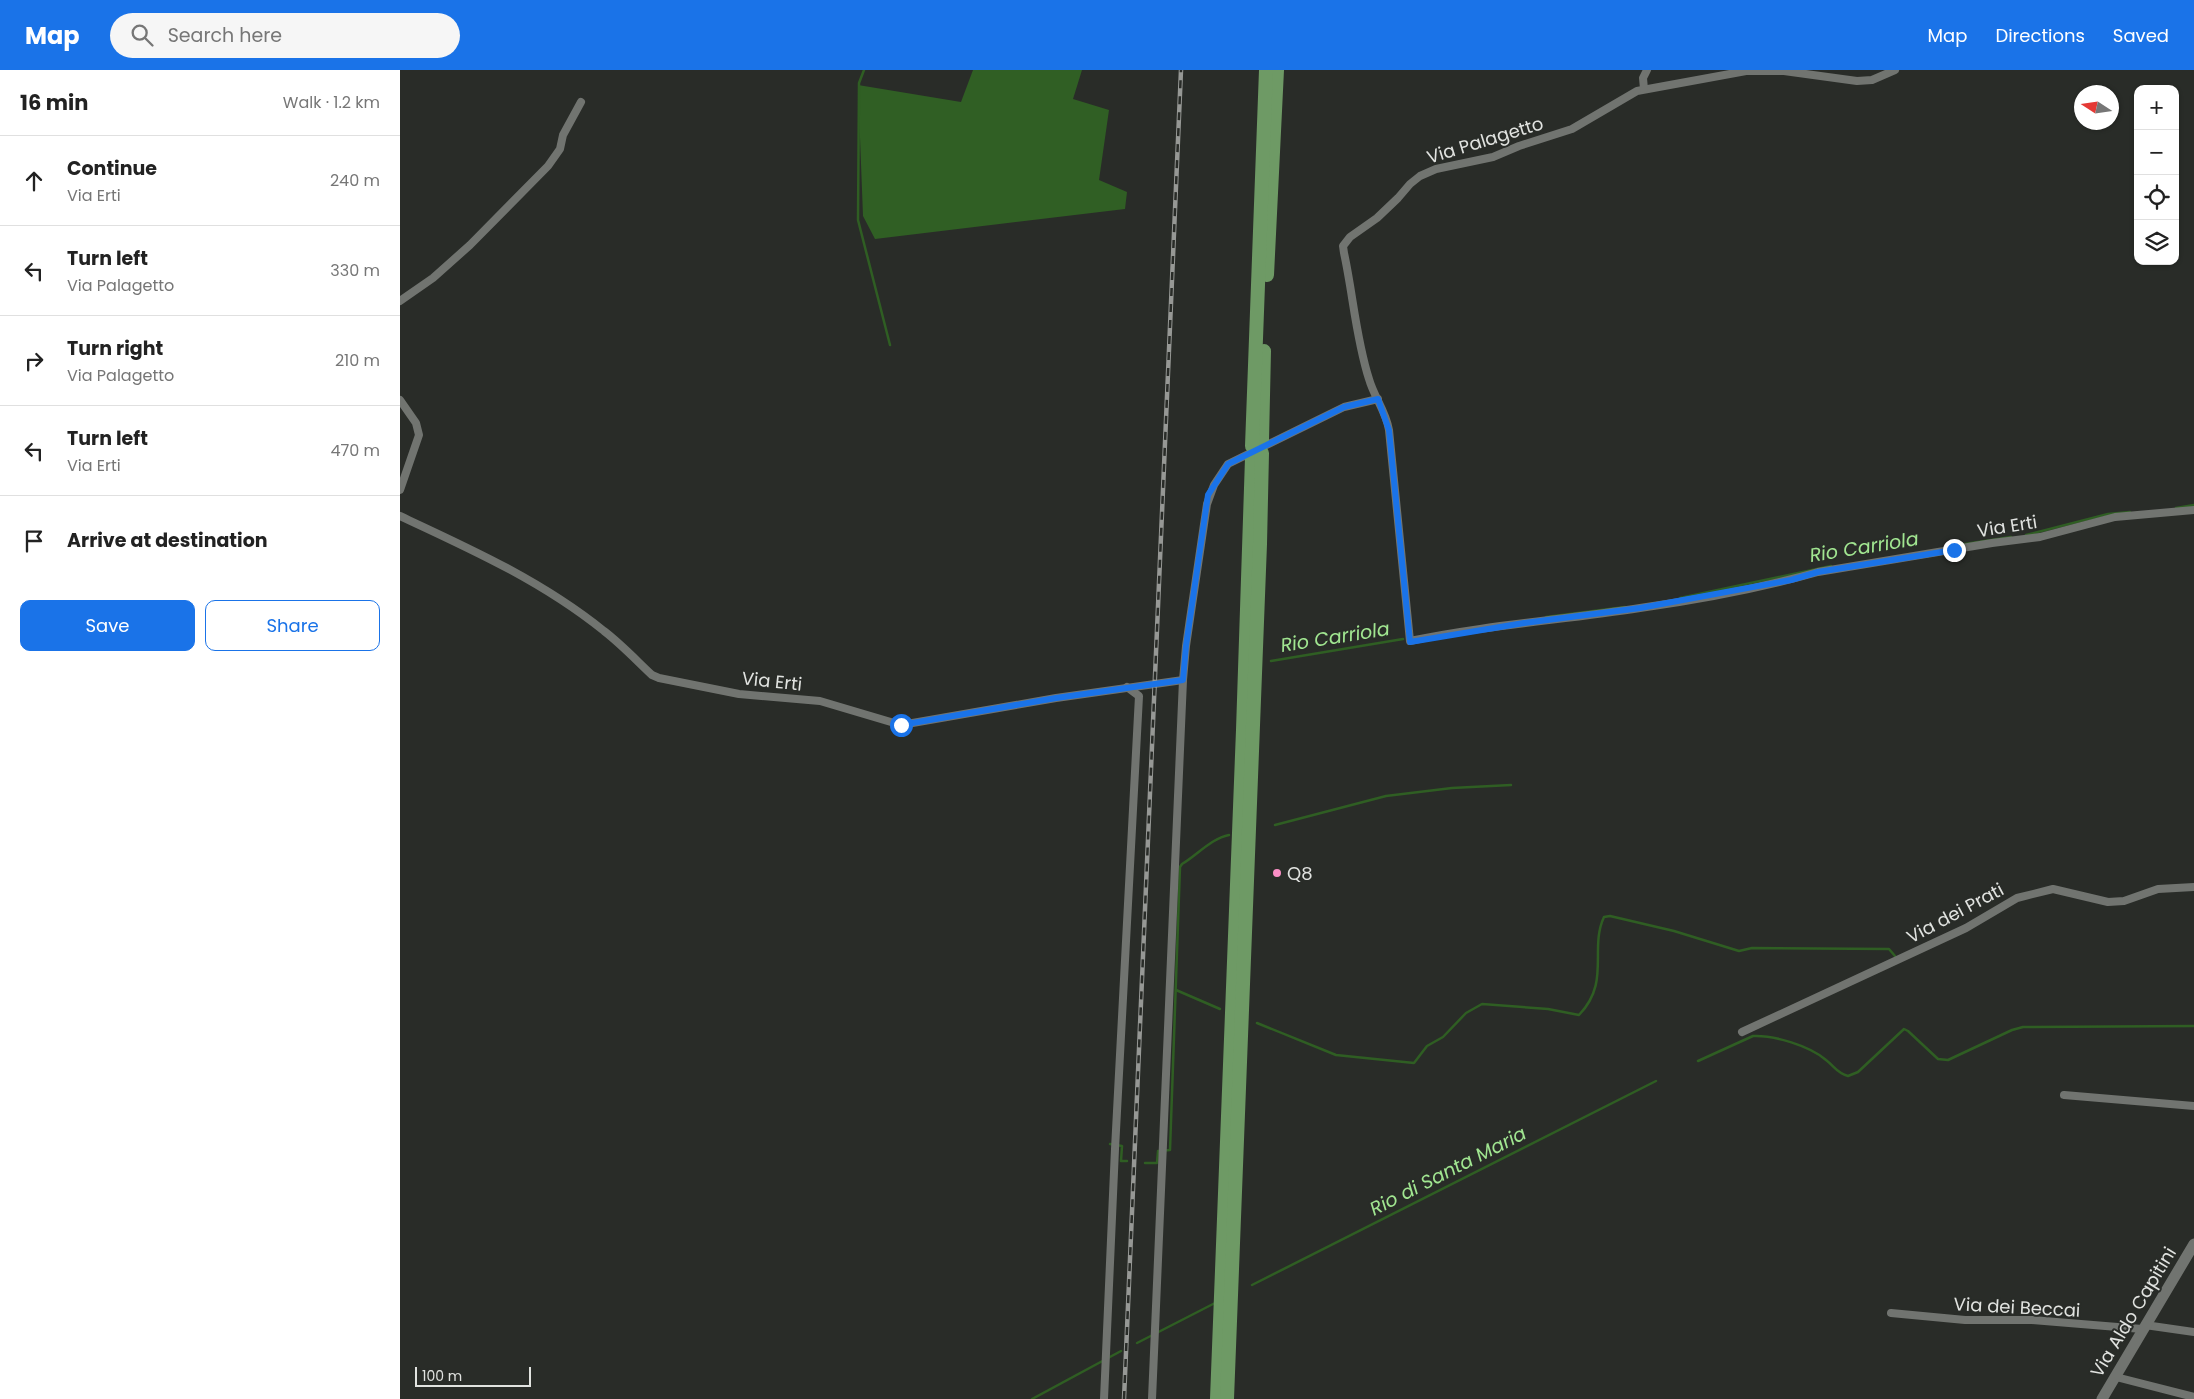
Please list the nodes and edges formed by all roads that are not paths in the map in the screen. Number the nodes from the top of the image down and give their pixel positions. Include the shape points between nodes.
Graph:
1 (1266, 70) edge
2 (1277, 70) edge
3 (1647, 70) edge
4 (1895, 70) edge
5 (1644, 89) junction
6 (582, 102) dead end
7 (400, 300) edge
8 (1378, 399) junction
9 (400, 400) edge
10 (1257, 449) junction
11 (400, 490) edge
12 (2194, 510) edge
13 (400, 516) edge
14 (1410, 642) joint
15 (1183, 680) junction
16 (1127, 687) junction
17 (2194, 887) edge
18 (1742, 1032) dead end
19 (2064, 1095) dead end
20 (2194, 1106) edge
21 (2194, 1244) edge
22 (1891, 1313) dead end
23 (2143, 1327) junction
24 (2194, 1332) edge
25 (2116, 1377) junction
26 (2184, 1398) edge
27 (2194, 1398) edge
28 (1104, 1399) edge
29 (1152, 1399) edge
30 (1217, 1399) edge
31 (1227, 1399) edge
32 (2102, 1399) edge

1 - 10 highway
2 - 10 highway
3 - 5 street via 1643,78
4 - 5 street, Via Palagetto via 1872,80 1857,81 1784,71 1746,71
5 - 8 street, Via Palagetto via 1572,129 1493,157 1436,169 1420,176 1377,218 1350,237 1343,246 1344,253 1369,379
6 - 7 street via 562,135 560,149 548,166 470,245 433,278
8 - 14 street, Via Palagetto via 1389,430
8 - 15 street via 1344,407 1228,464 1208,495
9 - 11 street via 416,423 419,435
10 - 30 highway
10 - 31 highway via 1260,544
12 - 14 street, Via Erti via 2115,517 2040,537 1818,572 1640,608
13 - 16 street, Via Erti via 470,548 534,583 603,630 659,678 739,694 820,701 901,725
15 - 16 street, Via Erti
15 - 29 street
16 - 28 street via 1139,696
17 - 18 street, Via dei Prati via 2158,890 2124,901 2108,902 2053,889 2018,898 1966,928
19 - 20 street
21 - 23 main road, Via Aldo Capitini
22 - 23 street, Via dei Beccai via 1965,1320 2032,1320
23 - 24 street, Via dei Beccai
23 - 25 main road, Via Aldo Capitini
25 - 26 street
25 - 32 main road, Via Aldo Capitini
26 - 27 street

